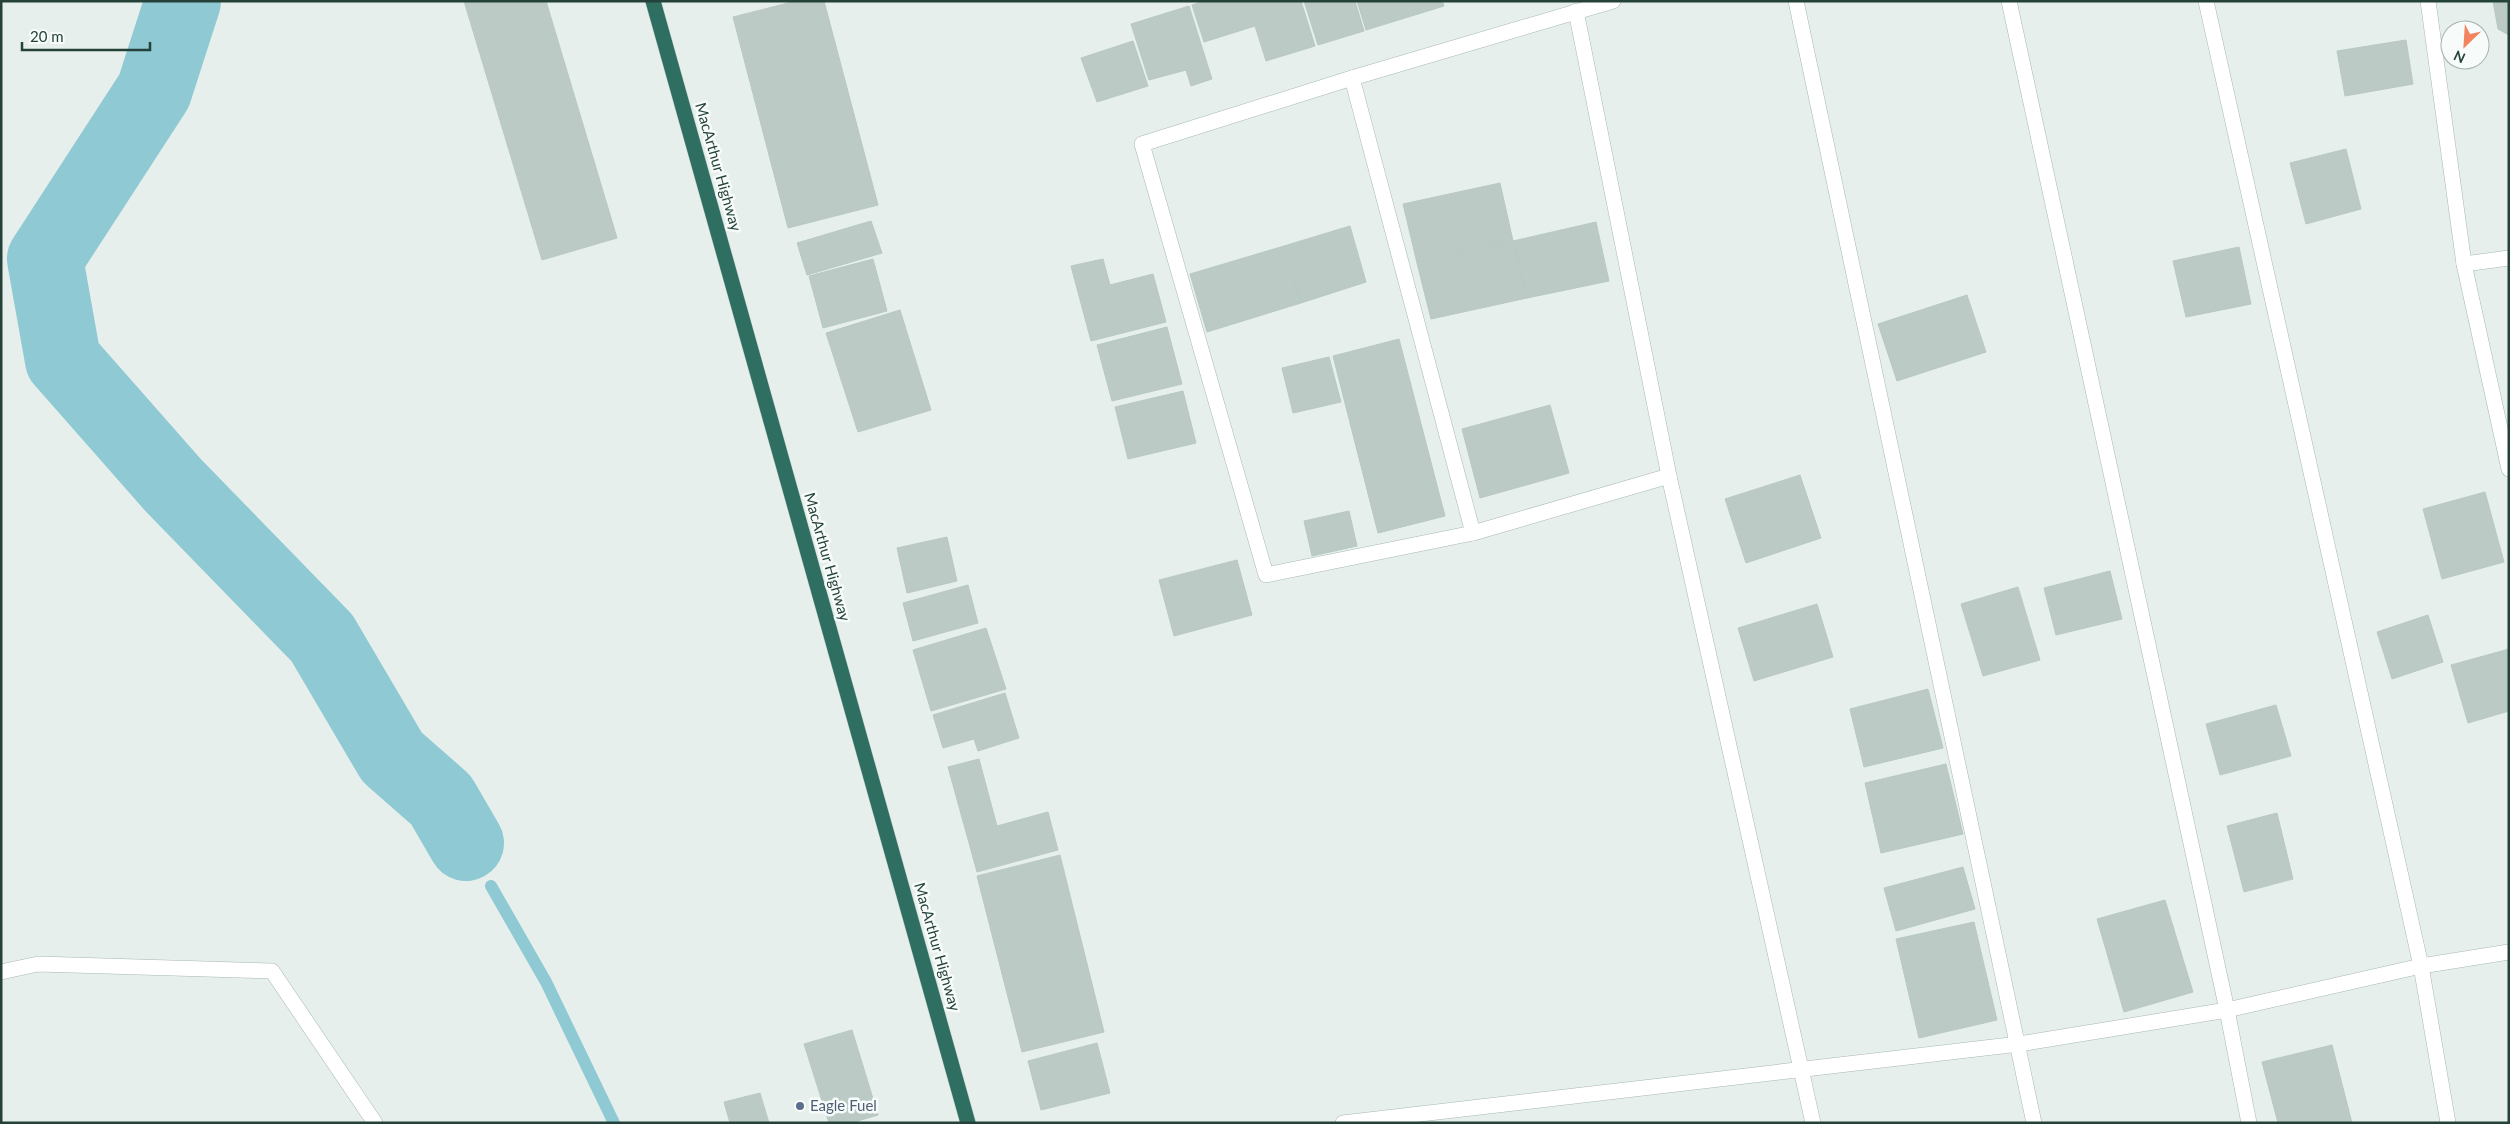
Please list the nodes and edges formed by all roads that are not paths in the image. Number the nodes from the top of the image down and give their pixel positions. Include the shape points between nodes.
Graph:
1 (653, 1) edge
2 (1613, 1) edge
3 (1796, 1) edge
4 (2009, 1) edge
5 (2206, 1) edge
6 (2428, 1) edge
7 (1576, 11) junction
8 (1352, 78) junction
9 (2509, 258) edge
10 (2464, 264) junction
11 (2509, 469) edge
12 (1669, 476) junction
13 (1474, 533) junction
14 (2509, 952) edge
15 (2421, 966) junction
16 (1, 972) edge
17 (2227, 1010) junction
18 (2019, 1044) junction
19 (1802, 1068) junction
20 (375, 1123) edge
21 (968, 1123) edge
22 (1343, 1123) edge
23 (1813, 1123) edge
24 (2034, 1123) edge
25 (2249, 1123) edge
26 (2448, 1123) edge

1 - 21 highway, MacArthur Highway
2 - 7 street
3 - 18 street
4 - 17 street
5 - 15 street
6 - 10 street
7 - 8 street
7 - 12 street
8 - 13 street
8 - 13 street via 1142,144 1266,575
9 - 10 street
10 - 11 street
12 - 13 street
12 - 19 street
14 - 15 street
15 - 17 street
15 - 26 street
16 - 20 street via 38,964 272,971
17 - 18 street
17 - 25 street
18 - 19 street
18 - 24 street
19 - 22 street
19 - 23 street

